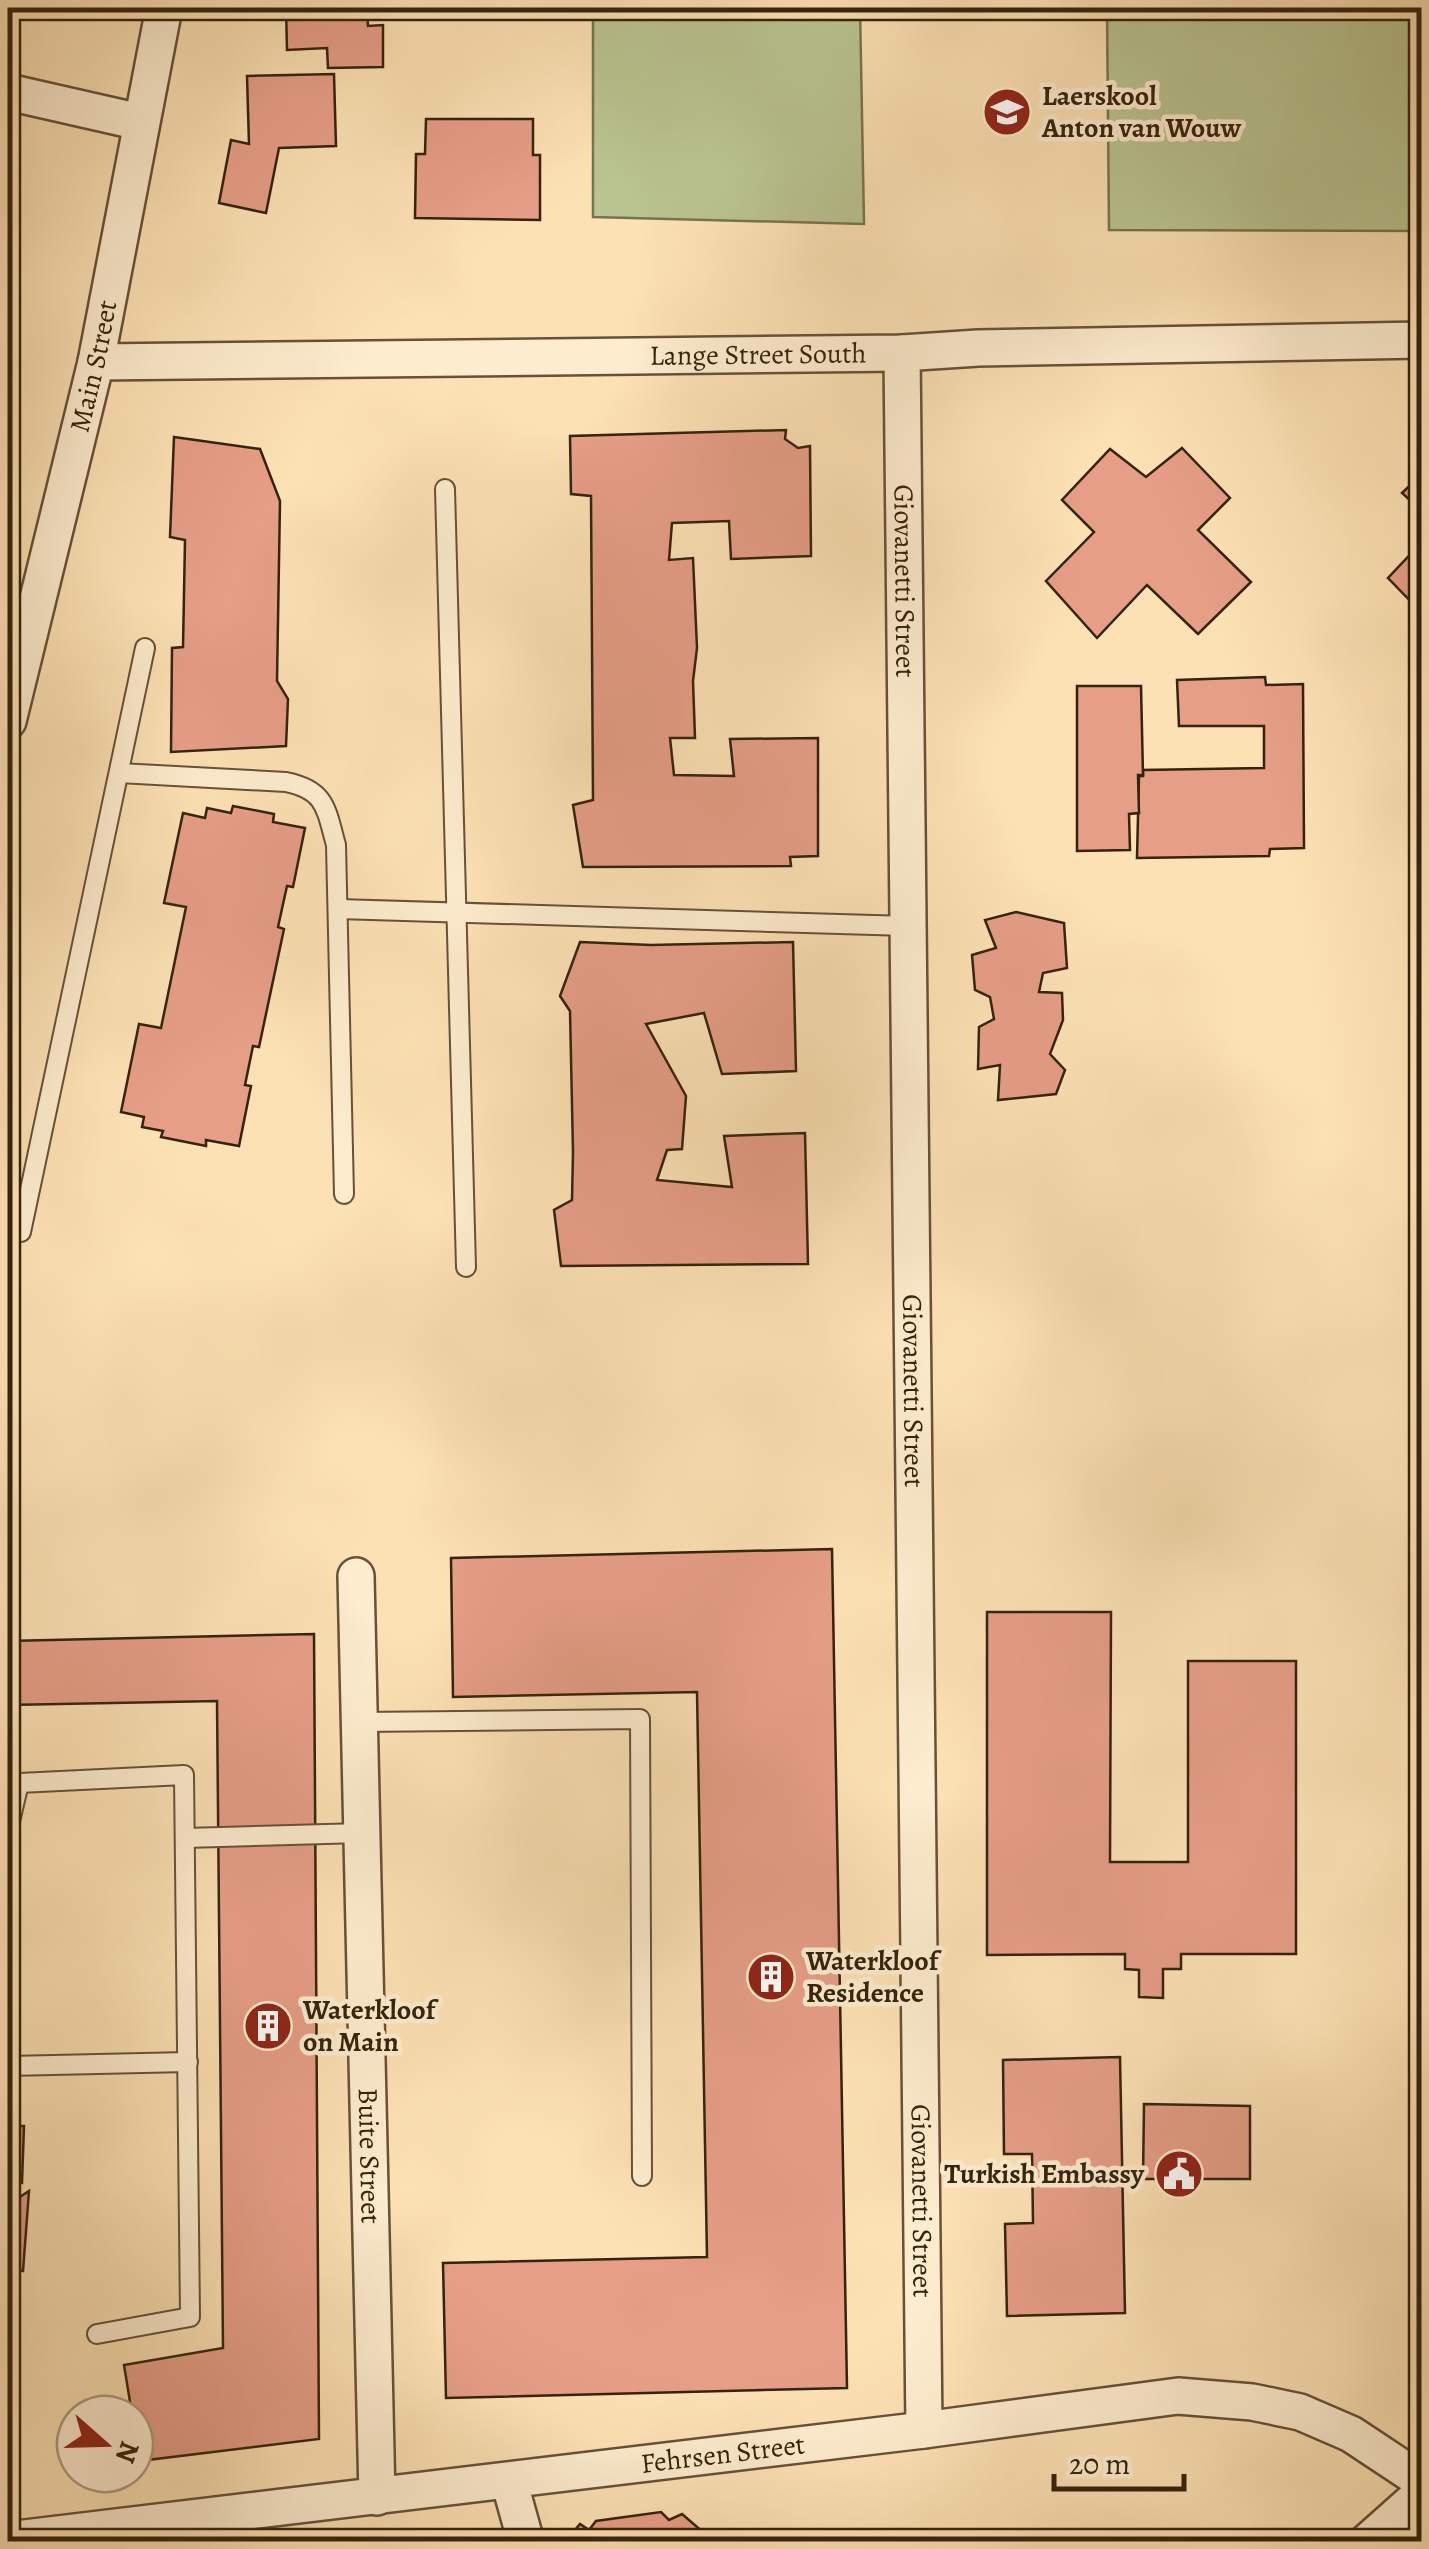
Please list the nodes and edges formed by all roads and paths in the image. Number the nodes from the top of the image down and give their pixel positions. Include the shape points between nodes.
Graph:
1 (164, 8) edge
2 (8, 92) edge
3 (140, 122) junction
4 (1422, 340) edge
5 (902, 353) junction
6 (96, 362) junction
7 (445, 489) dead end
8 (145, 648) dead end
9 (8, 721) edge
10 (119, 773) junction
11 (338, 909) junction
12 (456, 910) junction
13 (908, 926) junction
14 (344, 1194) dead end
15 (21, 1232) dead end
16 (466, 1267) dead end
17 (356, 1576) dead end
18 (360, 1722) junction
19 (8, 1830) edge
20 (362, 1833) junction
21 (186, 1838) junction
22 (188, 2062) junction
23 (8, 2066) edge
24 (642, 2176) dead end
25 (96, 2334) dead end
26 (924, 2430) junction
27 (1422, 2480) edge
28 (509, 2481) junction
29 (1422, 2493) edge
30 (376, 2497) junction
31 (8, 2540) edge
32 (526, 2542) edge
33 (1367, 2542) edge

1 - 3 street, Main Street
2 - 3 street
3 - 6 street, Main Street
4 - 5 street, Lange Street South
5 - 6 street, Lange Street South
5 - 13 street, Giovanetti Street
6 - 9 street, Main Street
7 - 12 lane
8 - 10 lane
10 - 11 lane via 306,786 324,803 336,845
10 - 15 lane
11 - 12 lane
11 - 14 lane
12 - 13 lane
12 - 16 lane
13 - 26 street, Giovanetti Street
17 - 18 street, Buite Street
18 - 20 street, Buite Street
18 - 24 lane via 640,1719
19 - 21 lane via 18,1783 184,1776
20 - 21 lane
20 - 30 street, Buite Street
21 - 22 lane
22 - 23 lane
22 - 25 lane via 190,2317
26 - 27 street, Fehrsen Street via 1144,2399 1214,2398 1277,2406 1324,2422
26 - 28 street, Fehrsen Street
28 - 30 street, Fehrsen Street
28 - 32 street
29 - 33 street
30 - 31 street, Fehrsen Street

